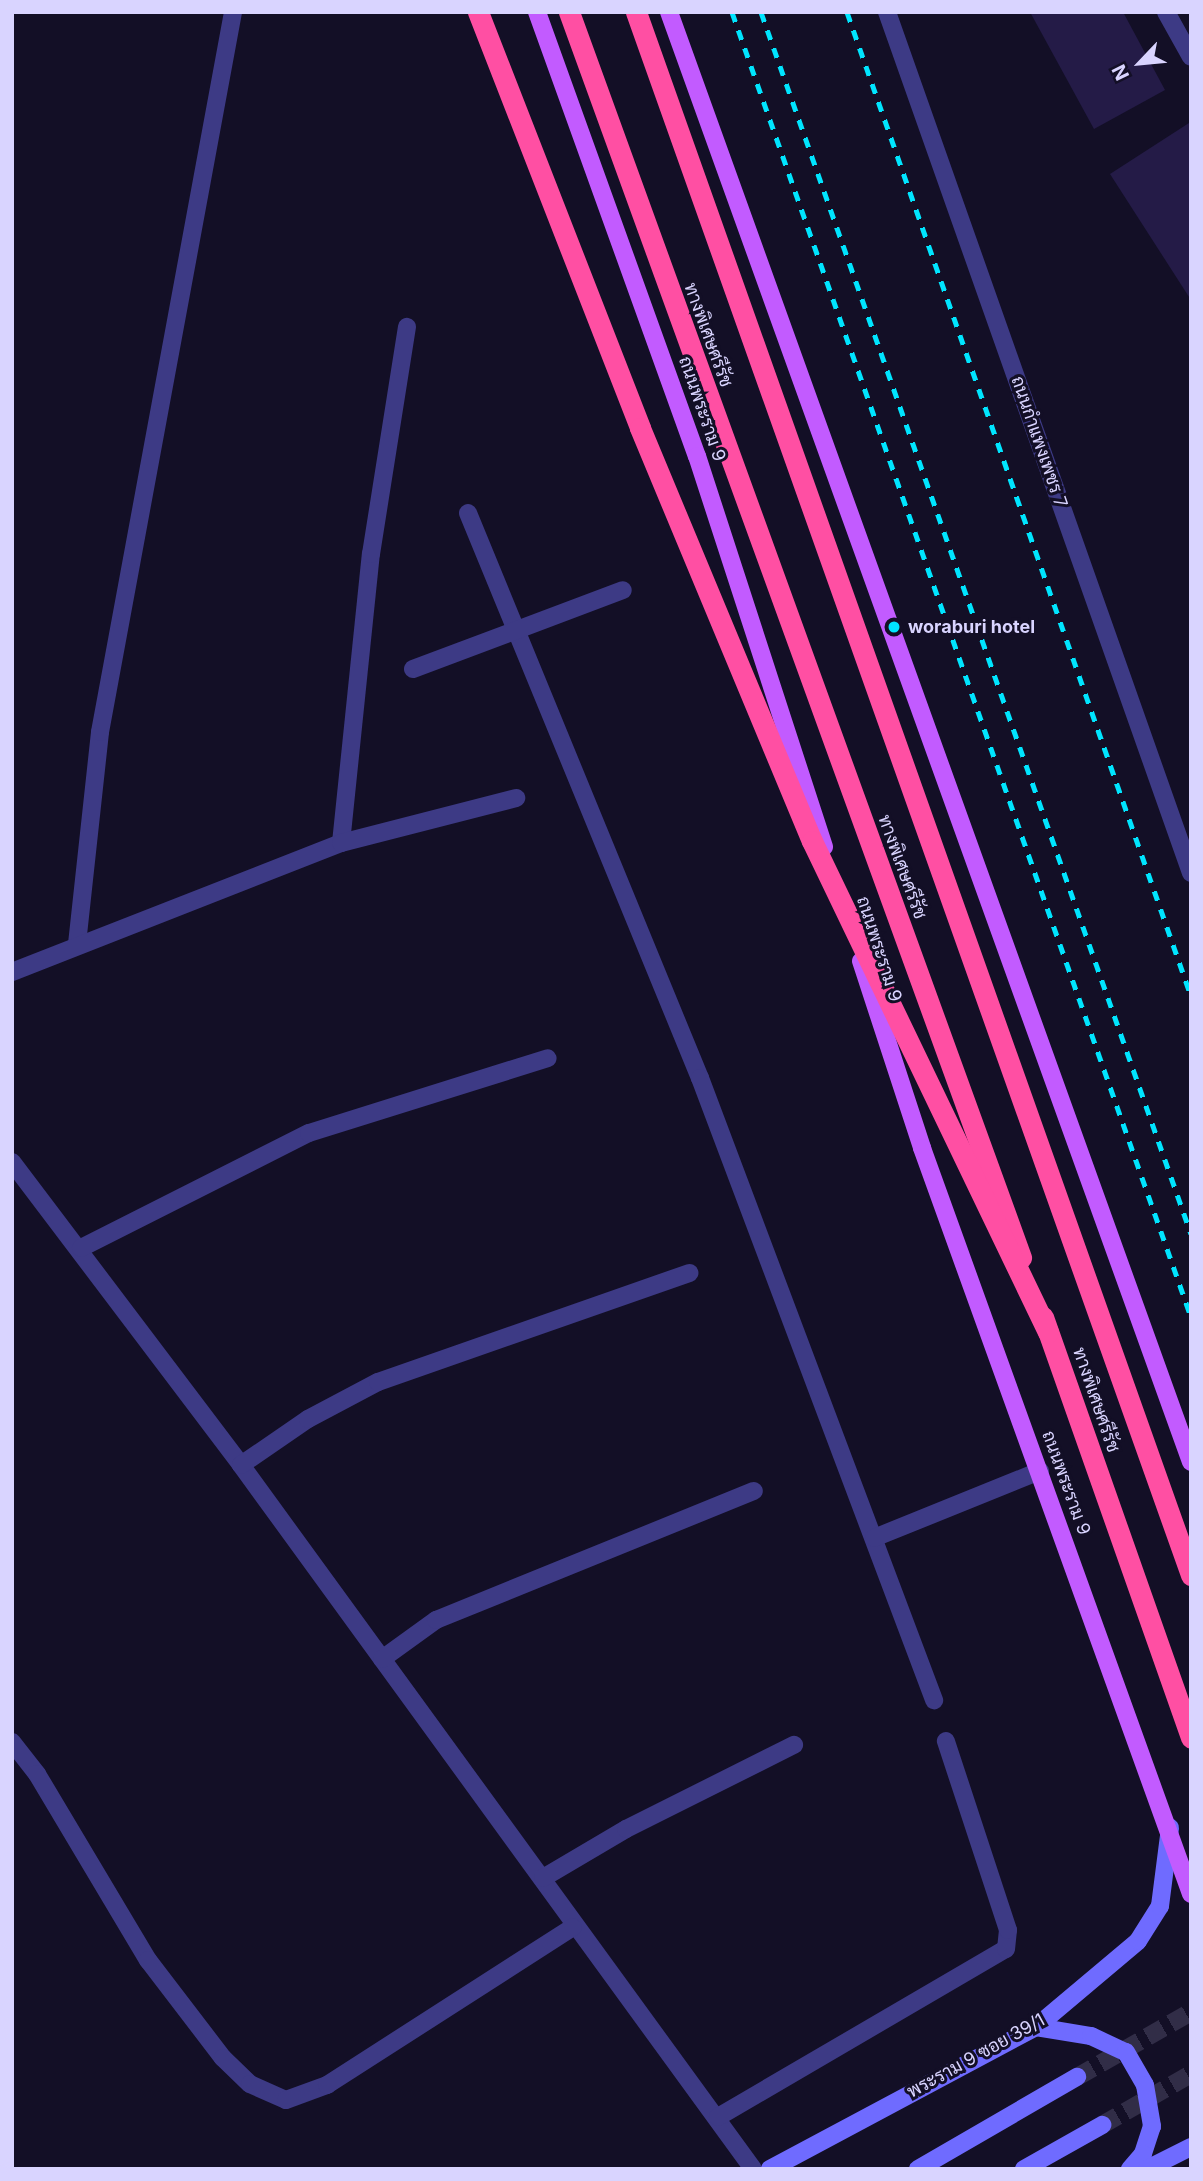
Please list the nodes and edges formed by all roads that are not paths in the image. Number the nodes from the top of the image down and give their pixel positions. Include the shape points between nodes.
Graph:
1 (233, 12) edge
2 (478, 12) edge
3 (537, 12) edge
4 (569, 12) edge
5 (636, 12) edge
6 (670, 12) edge
7 (887, 12) edge
8 (1166, 12) edge
9 (1189, 52) edge
10 (407, 327) dead end
11 (468, 513) dead end
12 (623, 590) dead end
13 (519, 629) junction
14 (413, 669) dead end
15 (516, 798) dead end
16 (341, 843) junction
17 (1191, 873) edge
18 (77, 944) junction
19 (12, 972) edge
20 (548, 1058) dead end
21 (12, 1163) edge
22 (81, 1248) junction
23 (690, 1273) dead end
24 (1048, 1332) junction
25 (1191, 1462) edge
26 (241, 1465) junction
27 (1040, 1471) junction
28 (754, 1491) dead end
29 (874, 1538) junction
30 (1191, 1575) edge
31 (382, 1659) junction
32 (934, 1700) dead end
33 (1191, 1738) edge
34 (946, 1741) dead end
35 (12, 1742) edge
36 (794, 1745) dead end
37 (1170, 1828) junction
38 (543, 1878) junction
39 (1191, 1895) edge
40 (573, 1927) junction
41 (1036, 2027) junction
42 (1077, 2077) tunnel mouth
43 (718, 2116) junction
44 (1102, 2125) tunnel mouth
45 (1191, 2147) edge
46 (753, 2169) edge
47 (770, 2169) edge
48 (918, 2169) edge
49 (1024, 2169) edge
50 (1130, 2169) edge
51 (1147, 2169) edge

1 - 18 street via 100,732
2 - 24 highway, bridge via 640,428 812,841
3 - 27 main road, ถนนพระราม 9 via 697,456 922,1148
4 - 24 highway, ทางพิเศษศรีรัช, bridge
5 - 30 highway, ทางพิเศษศรีรัช
6 - 25 main road
7 - 17 street, ถนนกำแพงเพชร 7
8 - 9 street
10 - 16 street via 371,554
11 - 13 street
12 - 13 street
13 - 14 street
13 - 29 street via 700,1078
15 - 16 street
16 - 18 street
18 - 19 street
20 - 22 street via 309,1133
21 - 22 street
22 - 26 street
23 - 26 street via 378,1382 308,1419
24 - 33 highway, ทางพิเศษศรีรัช
26 - 31 street
27 - 29 street
27 - 37 main road, ถนนพระราม 9
28 - 31 street via 436,1620
29 - 32 street
31 - 38 street
34 - 43 street via 1008,1930 1006,1949
35 - 40 street via 37,1774 148,1960 223,2058 250,2084 286,2100 327,2085
36 - 38 street via 637,1823
37 - 39 main road, ถนนพระราม 9
37 - 41 main road, พระราม 9 ซอย 39/1 via 1160,1906 1138,1941
38 - 40 street
40 - 43 street
41 - 47 main road, พระราม 9 ซอย 39/1
41 - 50 main road via 1091,2036 1126,2052 1145,2085 1152,2126 1143,2154
42 - 48 main road
43 - 46 street
44 - 49 main road
45 - 51 main road

